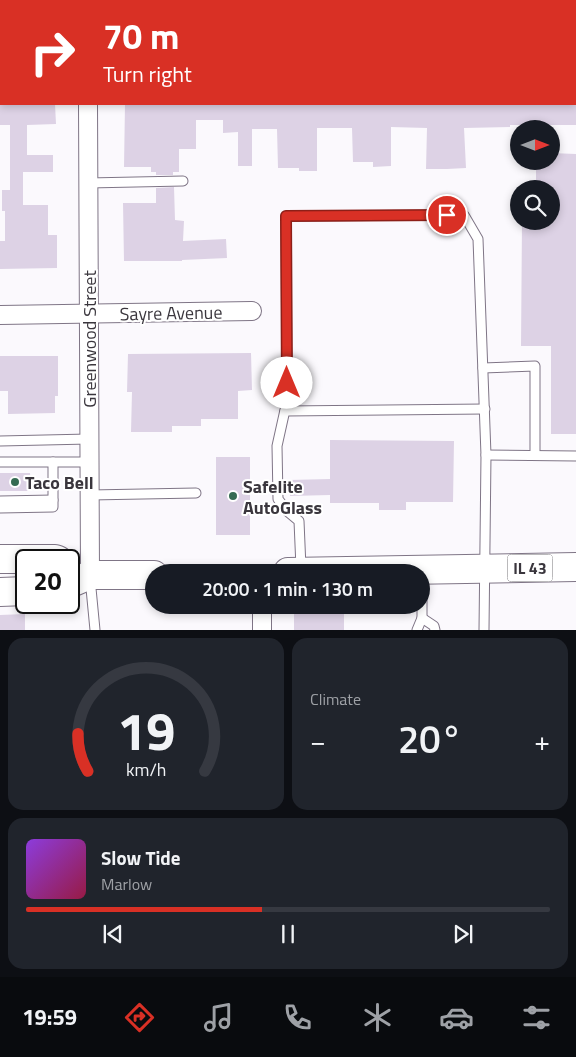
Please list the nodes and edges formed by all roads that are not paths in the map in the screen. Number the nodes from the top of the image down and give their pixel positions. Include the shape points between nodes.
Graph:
1 (88, 105) edge
2 (183, 181) dead end
3 (88, 183) junction
4 (252, 311) dead end
5 (89, 314) junction
6 (0, 315) edge
7 (483, 368) junction
8 (485, 409) junction
9 (285, 411) junction
10 (89, 439) junction
11 (0, 441) edge
12 (486, 455) junction
13 (534, 455) junction
14 (576, 456) edge
15 (0, 462) edge
16 (53, 462) junction
17 (89, 462) junction
18 (196, 493) dead end
19 (90, 495) junction
20 (53, 500) junction
21 (0, 502) edge
22 (0, 508) edge
23 (80, 552) edge
24 (1, 558) edge
25 (15, 558) edge
26 (301, 564) edge
27 (576, 567) edge
28 (484, 569) junction
29 (430, 570) edge
30 (80, 575) edge
31 (145, 575) edge
32 (80, 587) edge
33 (15, 591) edge
34 (0, 592) edge
35 (262, 614) edge
36 (422, 614) edge
37 (422, 618) junction
38 (95, 630) edge
39 (262, 630) edge
40 (416, 630) edge
41 (435, 630) edge
42 (484, 630) edge

1 - 3 street, Greenwood Street
2 - 3 lane
3 - 5 street, Greenwood Street
4 - 5 street, Sayre Avenue
5 - 6 street, Sayre Avenue
5 - 10 street, Greenwood Street
7 - 8 lane
7 - 9 lane via 478,239 464,215 286,216 288,401
7 - 13 lane via 535,366
8 - 9 lane
8 - 12 lane
9 - 26 lane via 277,446 278,499 299,521
10 - 11 lane
10 - 17 street, Greenwood Street
12 - 13 lane
12 - 28 lane
13 - 14 lane
15 - 16 lane
16 - 17 lane
16 - 20 lane
17 - 19 street, Greenwood Street
18 - 19 lane
19 - 23 street, Greenwood Street
20 - 21 lane
20 - 22 lane via 53,507
24 - 25 main road
27 - 28 main road, IL 43
28 - 29 main road, IL 43
28 - 42 lane
30 - 31 main road
32 - 38 lane
33 - 34 main road
35 - 39 street
36 - 37 lane
37 - 40 lane
37 - 41 lane

